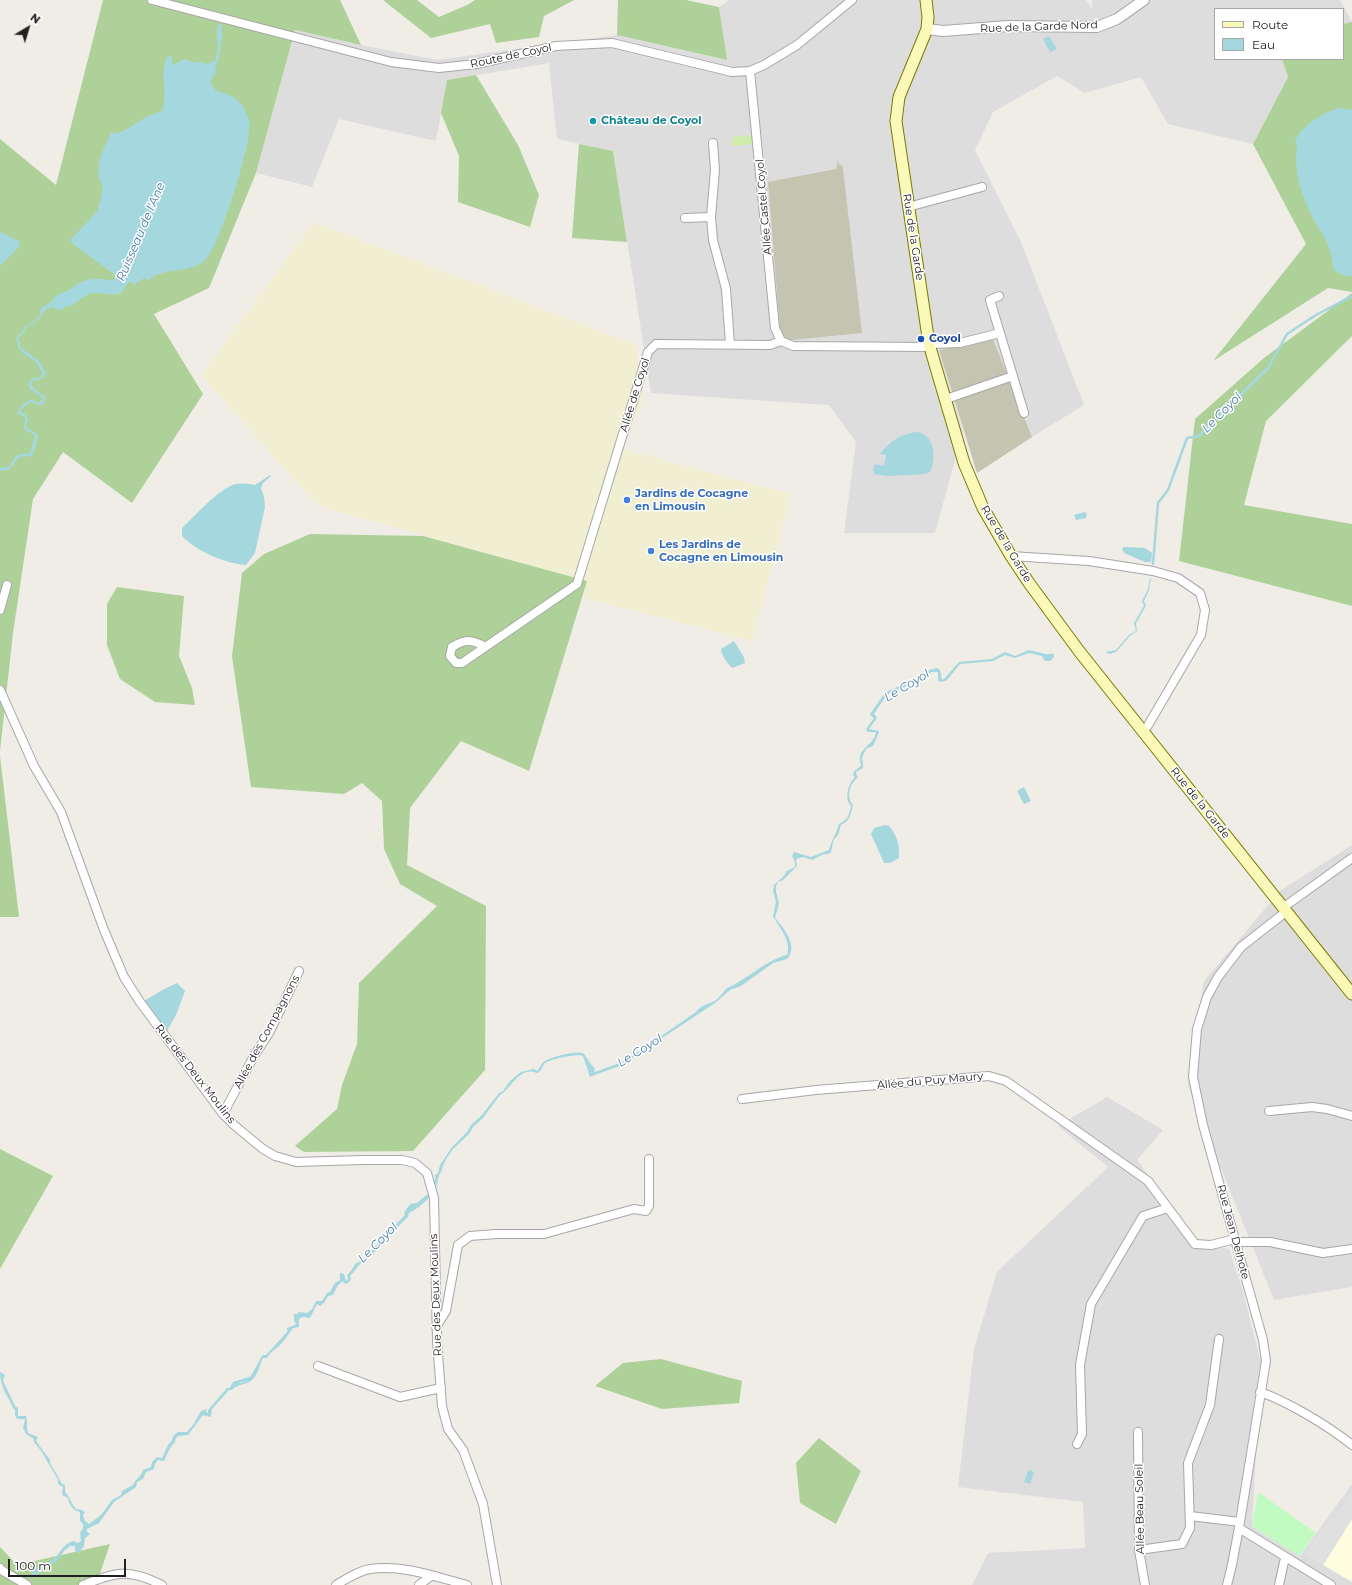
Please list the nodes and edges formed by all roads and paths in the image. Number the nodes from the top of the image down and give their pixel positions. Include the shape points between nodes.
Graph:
1 (152, 0) edge
2 (852, 0) edge
3 (926, 0) edge
4 (1144, 0) edge
5 (927, 29) junction
6 (750, 72) junction
7 (713, 143) dead end
8 (982, 187) dead end
9 (908, 207) junction
10 (711, 217) junction
11 (685, 218) dead end
12 (999, 296) dead end
13 (1000, 334) junction
14 (781, 341) junction
15 (730, 344) junction
16 (929, 346) junction
17 (1012, 376) junction
18 (946, 399) junction
19 (1024, 413) dead end
20 (1011, 556) junction
21 (7, 585) dead end
22 (0, 610) edge
23 (486, 647) dead end
24 (0, 690) edge
25 (1142, 731) junction
26 (1352, 858) edge
27 (1285, 909) junction
28 (299, 970) dead end
29 (1352, 994) edge
30 (742, 1099) dead end
31 (1269, 1111) dead end
32 (223, 1114) junction
33 (1352, 1116) edge
34 (649, 1160) dead end
35 (1168, 1208) junction
36 (1235, 1241) junction
37 (1352, 1249) edge
38 (436, 1327) junction
39 (1219, 1339) dead end
40 (318, 1366) dead end
41 (440, 1388) junction
42 (1260, 1392) junction
43 (1138, 1432) dead end
44 (1077, 1444) dead end
45 (1352, 1446) edge
46 (1190, 1516) junction
47 (1239, 1525) junction
48 (1139, 1550) junction
49 (1286, 1558) junction
50 (0, 1568) edge
51 (431, 1576) junction
52 (27, 1585) edge
53 (83, 1585) edge
54 (162, 1585) edge
55 (336, 1585) edge
56 (420, 1585) edge
57 (467, 1585) edge
58 (497, 1585) edge
59 (1145, 1585) edge
60 (1227, 1585) edge
61 (1279, 1585) edge
62 (1331, 1585) edge

1 - 6 street, Route de Coyol via 392,62 439,68 476,64 556,46 612,43 732,72
2 - 6 street, Route de Coyol via 797,45
3 - 5 main road, Rue de la Garde
4 - 5 street, Rue de la Garde Nord via 1117,19 1097,27 1008,26 943,32
5 - 9 main road, Rue de la Garde via 899,97 897,109 896,120
6 - 14 street, Allée Castel Coyol via 775,328
7 - 10 street via 715,170
8 - 9 street
9 - 16 main road, Rue de la Garde
10 - 11 street
10 - 15 street via 713,240 726,289
12 - 13 street via 990,300
13 - 16 street, Allée de Coyol via 960,343
13 - 17 street
14 - 15 street, Allée de Coyol via 770,345
14 - 16 street, Allée de Coyol via 793,346
15 - 23 street, Allée de Coyol via 656,344 648,352 577,584
16 - 18 main road, Rue de la Garde
17 - 18 street
17 - 19 street
18 - 20 main road, Rue de la Garde via 964,463 983,508
20 - 25 main road, Rue de la Garde via 1070,639
20 - 25 street via 1089,561 1153,571 1178,578 1200,593 1205,610 1201,635 1147,727
21 - 22 street
24 - 32 street, Rue des Deux Moulins via 34,766 61,812 124,977
25 - 27 main road, Rue de la Garde
26 - 27 street, Rue Jean Delhote
27 - 29 main road, Rue de la Garde
27 - 36 street, Rue Jean Delhote via 1241,947 1218,977 1207,997 1197,1028 1193,1076 1203,1125
28 - 32 street, Allée des Compagnons via 269,1032
30 - 35 street, Allée du Puy Maury via 816,1090 990,1076 1006,1081 1148,1181
31 - 33 street via 1312,1107
32 - 38 street, Rue des Deux Moulins via 263,1149 275,1156 296,1162 402,1160 416,1163 427,1173 434,1198
34 - 38 street via 649,1206 646,1211 634,1209 544,1234 470,1236 458,1245 446,1311
35 - 36 street, Allée du Puy Maury via 1195,1244 1211,1245
35 - 44 street via 1143,1216 1091,1304 1080,1365 1082,1434
36 - 37 street via 1270,1242 1323,1252
36 - 42 street, Rue Jean Delhote via 1263,1340 1266,1361
38 - 41 street, Rue des Deux Moulins
39 - 46 street via 1210,1405 1188,1463
40 - 41 street via 400,1397
41 - 58 street, Rue des Deux Moulins via 448,1430 463,1450 483,1504
42 - 45 street via 1322,1424
42 - 47 street, Rue Jean Delhote
43 - 48 street, Allée Beau Soleil
46 - 47 street
46 - 48 street via 1190,1528 1182,1544
47 - 49 street
47 - 60 street, Rue Jean Delhote
48 - 59 street, Allée Beau Soleil
49 - 61 street
49 - 62 street
50 - 52 street
51 - 55 street via 405,1569 369,1569
51 - 56 street
51 - 57 street
53 - 54 street via 108,1575 126,1573

